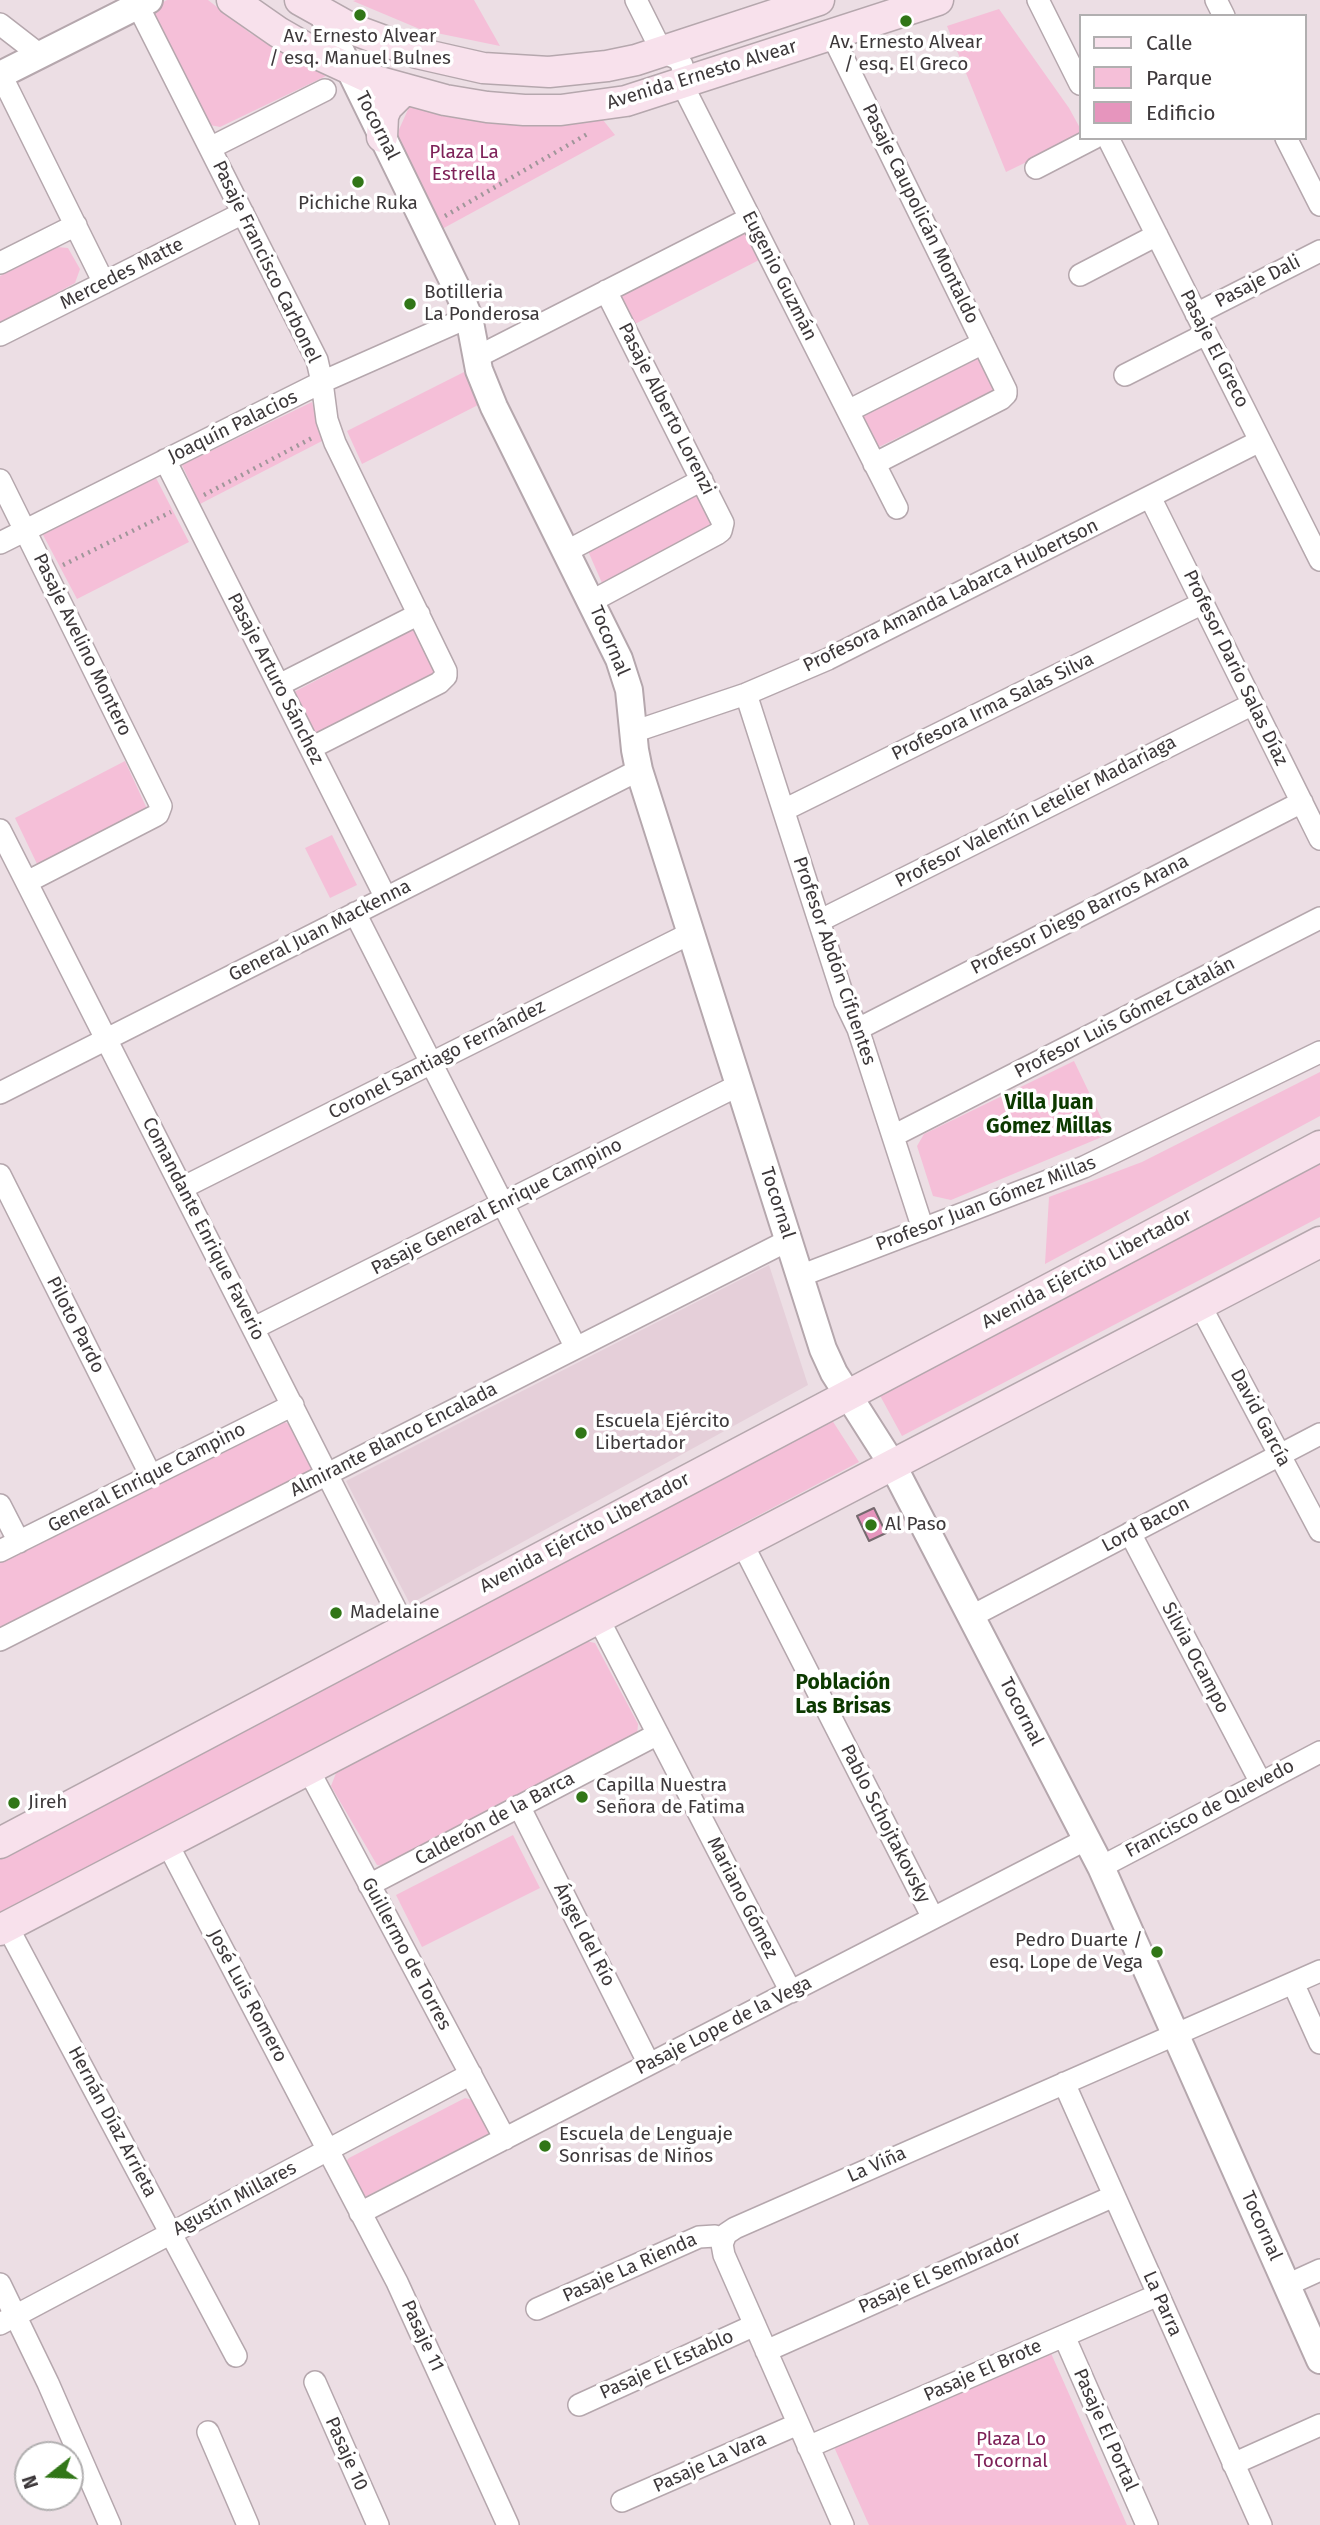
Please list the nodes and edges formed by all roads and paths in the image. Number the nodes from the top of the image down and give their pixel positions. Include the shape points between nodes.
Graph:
1 (232, 0) edge
2 (636, 0) edge
3 (938, 0) edge
4 (1038, 0) edge
5 (812, 1) edge
6 (144, 3) edge
7 (311, 7) edge
8 (0, 24) edge
9 (832, 35) junction
10 (662, 52) junction
11 (40, 55) junction
12 (349, 70) junction
13 (1, 75) edge
14 (1078, 80) edge
15 (682, 84) junction
16 (325, 90) dead end
17 (404, 90) junction
18 (597, 126) dead end
19 (382, 137) junction
20 (1090, 140) edge
21 (1109, 140) edge
22 (1287, 140) edge
23 (210, 148) junction
24 (1036, 169) dead end
25 (1320, 205) edge
26 (243, 214) junction
27 (750, 218) junction
28 (76, 225) junction
29 (428, 230) junction
30 (1157, 235) junction
31 (1320, 251) edge
32 (0, 263) edge
33 (1080, 275) dead end
34 (104, 283) junction
35 (606, 291) junction
36 (1196, 314) junction
37 (468, 317) junction
38 (1206, 334) junction
39 (0, 335) edge
40 (983, 343) junction
41 (475, 358) junction
42 (1125, 375) dead end
43 (322, 382) junction
44 (848, 411) junction
45 (329, 429) junction
46 (1260, 441) junction
47 (165, 460) junction
48 (874, 464) junction
49 (0, 480) edge
50 (702, 480) junction
51 (1150, 497) junction
52 (187, 504) junction
53 (897, 508) dead end
54 (25, 530) junction
55 (0, 543) edge
56 (567, 551) junction
57 (1320, 560) edge
58 (46, 573) junction
59 (592, 601) junction
60 (1203, 603) junction
61 (419, 614) junction
62 (279, 685) junction
63 (746, 694) junction
64 (1253, 704) junction
65 (633, 732) junction
66 (310, 748) junction
67 (639, 769) junction
68 (1302, 802) junction
69 (784, 810) junction
70 (0, 830) edge
71 (1320, 839) edge
72 (27, 882) junction
73 (386, 898) junction
74 (355, 913) junction
75 (1320, 918) edge
76 (819, 921) junction
77 (691, 933) junction
78 (858, 1029) junction
79 (107, 1039) junction
80 (1320, 1052) edge
81 (430, 1063) junction
82 (739, 1085) junction
83 (0, 1093) edge
84 (893, 1136) junction
85 (1320, 1146) edge
86 (0, 1175) edge
87 (183, 1188) junction
88 (502, 1204) junction
89 (923, 1228) junction
90 (789, 1240) junction
91 (1320, 1242) edge
92 (800, 1276) junction
93 (1200, 1305) junction
94 (254, 1328) junction
95 (576, 1348) junction
96 (847, 1395) junction
97 (293, 1405) junction
98 (1320, 1434) edge
99 (1280, 1455) junction
100 (891, 1464) junction
101 (328, 1474) junction
102 (151, 1476) junction
103 (0, 1504) edge
104 (1320, 1531) edge
105 (1130, 1533) junction
106 (742, 1543) junction
107 (9, 1547) edge
108 (972, 1616) junction
109 (597, 1618) junction
110 (405, 1628) junction
111 (0, 1640) edge
112 (658, 1734) junction
113 (1320, 1752) edge
114 (307, 1769) junction
115 (1261, 1783) junction
116 (519, 1807) junction
117 (1087, 1839) junction
118 (0, 1843) edge
119 (167, 1843) junction
120 (1101, 1867) junction
121 (369, 1885) junction
122 (933, 1918) junction
123 (3, 1928) edge
124 (1320, 1971) edge
125 (1293, 1983) junction
126 (790, 1992) junction
127 (1176, 2034) junction
128 (1320, 2043) edge
129 (649, 2064) junction
130 (471, 2074) junction
131 (1064, 2083) junction
132 (505, 2139) junction
133 (327, 2150) junction
134 (1114, 2196) junction
135 (360, 2213) junction
136 (171, 2233) junction
137 (723, 2239) junction
138 (1320, 2270) edge
139 (0, 2284) edge
140 (1287, 2285) junction
141 (1158, 2295) junction
142 (537, 2309) dead end
143 (8, 2320) edge
144 (755, 2325) junction
145 (1064, 2336) junction
146 (766, 2351) junction
147 (236, 2356) dead end
148 (1320, 2360) edge
149 (315, 2382) dead end
150 (579, 2405) dead end
151 (798, 2424) junction
152 (1320, 2425) edge
153 (208, 2432) dead end
154 (808, 2447) junction
155 (1233, 2463) junction
156 (621, 2501) dead end
157 (838, 2524) edge
158 (110, 2525) edge
159 (248, 2525) edge
160 (378, 2525) edge
161 (508, 2525) edge
162 (1147, 2525) edge
163 (1261, 2525) edge

1 - 12 main road, Avenida Ernesto Alvear via 278,32
2 - 10 street
3 - 9 main road, Avenida Ernesto Alvear
4 - 14 street
5 - 10 main road, Avenida Ernesto Alvear
6 - 11 street
6 - 23 street, Pasaje Francisco Carbonel
7 - 10 main road, Avenida Ernesto Alvear via 352,29 416,53 482,68 578,70
7 - 12 street, Tocornal
8 - 11 street
9 - 15 main road, Avenida Ernesto Alvear
9 - 40 street, Pasaje Caupolicán Montaldo
10 - 15 street, Eugenio Guzmán via 682,65
11 - 13 street
12 - 17 main road, Avenida Ernesto Alvear
12 - 19 street, Tocornal
13 - 28 street
15 - 17 main road, Avenida Ernesto Alvear via 626,101 561,110 487,107
15 - 27 street, Eugenio Guzmán
16 - 23 street
17 - 19 main road via 387,107
18 - 29 path
19 - 29 street, Tocornal
20 - 24 street
21 - 30 street, Pasaje El Greco
22 - 25 street
23 - 26 street, Pasaje Francisco Carbonel
26 - 34 street, Mercedes Matte
26 - 43 street, Pasaje Francisco Carbonel via 313,352
27 - 35 street
27 - 44 street, Eugenio Guzmán
28 - 32 street
28 - 34 street
29 - 37 street, Tocornal
30 - 33 street
30 - 36 street, Pasaje El Greco
31 - 36 street, Pasaje Dali
34 - 39 street, Mercedes Matte
35 - 41 street
35 - 50 street, Pasaje Alberto Lorenzi
36 - 38 street, Pasaje El Greco
37 - 41 street, Tocornal
37 - 43 street, Joaquín Palacios
38 - 42 street
38 - 46 street, Pasaje El Greco
40 - 44 street
40 - 48 street, Pasaje Caupolicán Montaldo via 1006,394
41 - 56 street, Tocornal via 494,407
43 - 45 street, Pasaje Francisco Carbonel
43 - 47 street, Joaquín Palacios
44 - 48 street, Eugenio Guzmán
45 - 52 path
45 - 61 street, Pasaje Francisco Carbonel
46 - 51 street, Profesora Amanda Labarca Hubertson
46 - 57 street, Pasaje El Greco
47 - 52 street, Pasaje Arturo Sánchez
47 - 54 street, Joaquín Palacios
48 - 53 street, Eugenio Guzmán
49 - 54 street, Pasaje Avelino Montero
50 - 56 street
50 - 59 street, Pasaje Alberto Lorenzi via 722,518 723,527 717,534
51 - 60 street, Profesor Dario Salas Díaz
51 - 63 street, Profesora Amanda Labarca Hubertson via 860,643
52 - 58 path
52 - 62 street, Pasaje Arturo Sánchez
54 - 55 street, Joaquín Palacios
54 - 58 street, Pasaje Avelino Montero
56 - 59 street, Tocornal
58 - 72 street, Pasaje Avelino Montero via 160,810
59 - 65 street, Tocornal via 625,674
60 - 64 street, Profesor Dario Salas Díaz
60 - 69 street, Profesora Irma Salas Silva
61 - 62 street
61 - 66 street, Pasaje Francisco Carbonel via 446,676
62 - 66 street, Pasaje Arturo Sánchez
63 - 65 street, Profesora Amanda Labarca Hubertson
63 - 69 street, Profesor Abdón Cifuentes
64 - 68 street, Profesor Dario Salas Díaz
64 - 76 street, Profesor Valentín Letelier Madariaga
65 - 67 street, Tocornal
66 - 73 street, Pasaje Arturo Sánchez
67 - 73 street, General Juan Mackenna
67 - 77 street, Tocornal
68 - 71 street, Profesor Dario Salas Díaz
68 - 78 street, Profesor Diego Barros Arana
69 - 76 street, Profesor Abdón Cifuentes
70 - 72 street, Comandante Enrique Faverio
72 - 79 street, Comandante Enrique Faverio
73 - 74 street, General Juan Mackenna
74 - 79 street, General Juan Mackenna
74 - 81 street
75 - 84 street, Profesor Luis Gómez Catalán
76 - 78 street, Profesor Abdón Cifuentes
77 - 81 street, Coronel Santiago Fernández
77 - 82 street, Tocornal
78 - 84 street, Profesor Abdón Cifuentes
79 - 83 street, General Juan Mackenna
79 - 87 street, Comandante Enrique Faverio
80 - 89 street, Profesor Juan Gómez Millas via 1084,1167
81 - 87 street, Coronel Santiago Fernández
81 - 88 street
82 - 88 street, Pasaje General Enrique Campino
82 - 90 street, Tocornal
84 - 89 street, Profesor Abdón Cifuentes
85 - 96 main road, Avenida Ejército Libertador
86 - 102 street, Piloto Pardo
87 - 94 street, Comandante Enrique Faverio
88 - 94 street, Pasaje General Enrique Campino
88 - 95 street
89 - 92 street, Profesor Juan Gómez Millas
90 - 92 street, Tocornal
90 - 95 street, Almirante Blanco Encalada
91 - 93 main road
92 - 96 street, Tocornal via 824,1349
93 - 99 street, David García
93 - 100 main road
94 - 97 street, Comandante Enrique Faverio
95 - 101 street, Almirante Blanco Encalada
96 - 100 street, Tocornal
96 - 110 main road, Avenida Ejército Libertador
97 - 101 street, Comandante Enrique Faverio
97 - 102 street, General Enrique Campino
98 - 99 street, Lord Bacon
99 - 104 street, David García
99 - 105 street, Lord Bacon
100 - 106 main road
100 - 108 street, Tocornal
101 - 110 street, Comandante Enrique Faverio
101 - 111 street, Almirante Blanco Encalada
102 - 107 street, General Enrique Campino
103 - 107 street
105 - 108 street, Lord Bacon
105 - 115 street, Silvia Ocampo
106 - 109 main road
106 - 122 street, Pablo Schojtakovsky
108 - 117 street, Tocornal
109 - 112 street, Mariano Gómez
109 - 114 main road
110 - 118 main road, Avenida Ejército Libertador
112 - 116 street, Calderón de la Barca
112 - 126 street, Mariano Gómez
113 - 115 street, Francisco de Quevedo
114 - 119 main road
114 - 121 street, Guillermo de Torres
115 - 120 street, Francisco de Quevedo
116 - 121 street, Calderón de la Barca
116 - 129 street, Ángel del Río
117 - 120 street, Tocornal
117 - 122 street, Pasaje Lope de la Vega
119 - 123 main road
119 - 133 street, José Luis Romero
120 - 127 street, Tocornal
121 - 130 street, Guillermo de Torres
122 - 126 street, Pasaje Lope de la Vega
123 - 136 street, Hernán Díaz Arrieta
124 - 125 street, La Viña
125 - 127 street, La Viña
125 - 128 street
126 - 129 street, Pasaje Lope de la Vega
127 - 131 street, La Viña
127 - 140 street, Tocornal
129 - 132 street, Pasaje Lope de la Vega
130 - 132 street, Guillermo de Torres
130 - 133 street, Agustín Millares
131 - 134 street, La Parra
131 - 137 street, La Viña via 730,2230
132 - 135 street, Pasaje Lope de la Vega
133 - 135 street, Pasaje 11
133 - 136 street, Agustín Millares
134 - 141 street, La Parra
134 - 146 street, Pasaje El Sembrador
135 - 161 street, Pasaje 11 via 397,2282
136 - 143 street, Agustín Millares
136 - 147 street, Hernán Díaz Arrieta
137 - 142 street, Pasaje La Rienda via 699,2237
137 - 144 street via 724,2255
138 - 140 street
139 - 143 street
140 - 148 street, Tocornal
141 - 145 street, Pasaje El Brote
141 - 155 street, La Parra
143 - 158 street
144 - 146 street
144 - 150 street, Pasaje El Establo
145 - 154 street, Pasaje El Brote
145 - 162 street, Pasaje El Portal
146 - 151 street
149 - 160 street, Pasaje 10
151 - 154 street
151 - 156 street, Pasaje La Vara
152 - 155 street
153 - 159 street
154 - 157 street
155 - 163 street, La Parra

